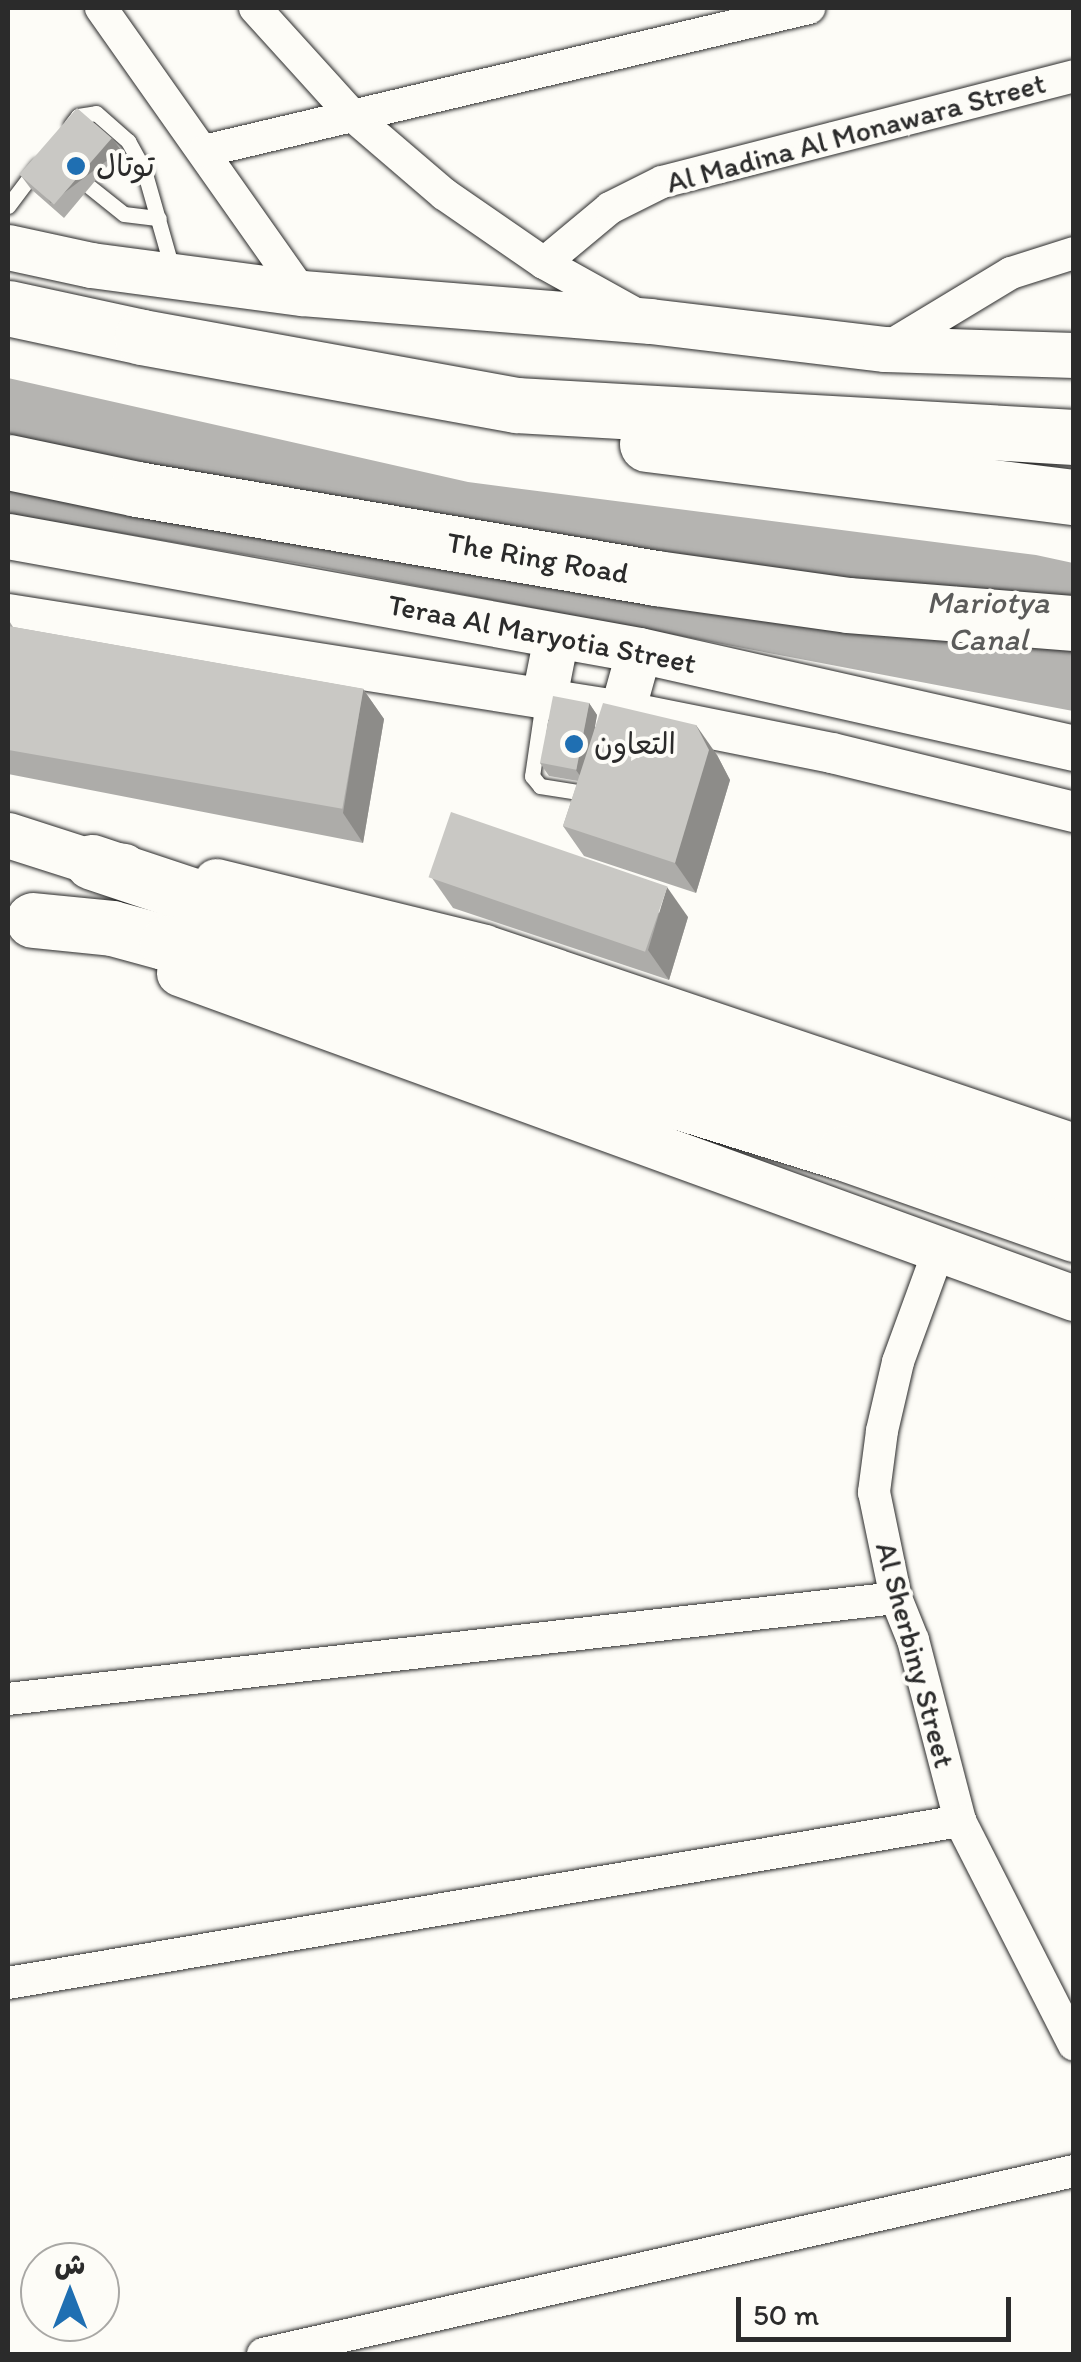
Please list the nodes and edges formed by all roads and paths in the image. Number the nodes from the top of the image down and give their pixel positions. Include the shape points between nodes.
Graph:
1 (101, 8) edge
2 (809, 8) edge
3 (264, 9) edge
4 (1074, 76) edge
5 (353, 116) junction
6 (61, 138) edge
7 (204, 151) junction
8 (50, 152) edge
9 (90, 188) edge
10 (8, 206) edge
11 (159, 218) junction
12 (8, 248) edge
13 (1074, 253) edge
14 (544, 263) junction
15 (174, 276) junction
16 (302, 293) junction
17 (8, 308) edge
18 (650, 320) junction
19 (885, 348) junction
20 (1074, 355) edge
21 (516, 405) junction
22 (1074, 437) edge
23 (8, 462) edge
24 (1074, 497) edge
25 (8, 536) edge
26 (8, 614) edge
27 (1074, 624) edge
28 (556, 637) junction
29 (638, 650) junction
30 (540, 718) junction
31 (620, 718) junction
32 (555, 742) edge
33 (1074, 748) edge
34 (603, 781) edge
35 (1074, 812) edge
36 (8, 834) edge
37 (92, 862) junction
38 (20, 916) edge
39 (1074, 1146) edge
40 (1074, 1189) edge
41 (1074, 1234) edge
42 (940, 1247) junction
43 (1074, 1298) edge
44 (896, 1598) junction
45 (8, 1700) edge
46 (960, 1821) junction
47 (8, 1983) edge
48 (1074, 2045) edge
49 (1074, 2171) edge
50 (264, 2354) edge

1 - 7 street
2 - 5 street
3 - 5 street
4 - 14 street, Al Madina Al Monawara Street via 662,182 610,208
5 - 7 street
5 - 14 street via 444,194
6 - 11 lane via 78,116 104,118 137,155
7 - 16 street
8 - 10 lane
9 - 11 lane via 124,214
11 - 15 lane
12 - 15 main road
13 - 19 street via 1011,273
14 - 18 street
15 - 16 main road
16 - 18 main road
17 - 21 highway
18 - 19 main road
19 - 20 main road
21 - 22 highway
21 - 24 highway via 555,425 672,448
23 - 27 highway, The Ring Road via 656,578 848,605
25 - 28 main road, Teraa Al Maryotia Street
26 - 30 street
28 - 29 main road, Teraa Al Maryotia Street
28 - 30 main road
29 - 31 main road
29 - 33 main road, Teraa Al Maryotia Street
30 - 31 street
30 - 32 lane
30 - 34 lane via 530,770 540,786 594,794
31 - 35 street via 832,753
36 - 37 main road
37 - 39 main road via 308,901 484,947
37 - 40 highway
38 - 41 highway via 167,943 844,1153
38 - 42 main road
42 - 43 main road
42 - 44 street, Al Sherbiny Street via 898,1362 874,1492
44 - 45 street
44 - 46 street, Al Sherbiny Street
46 - 47 street
46 - 48 street, Al Sherbiny Street
49 - 50 street

